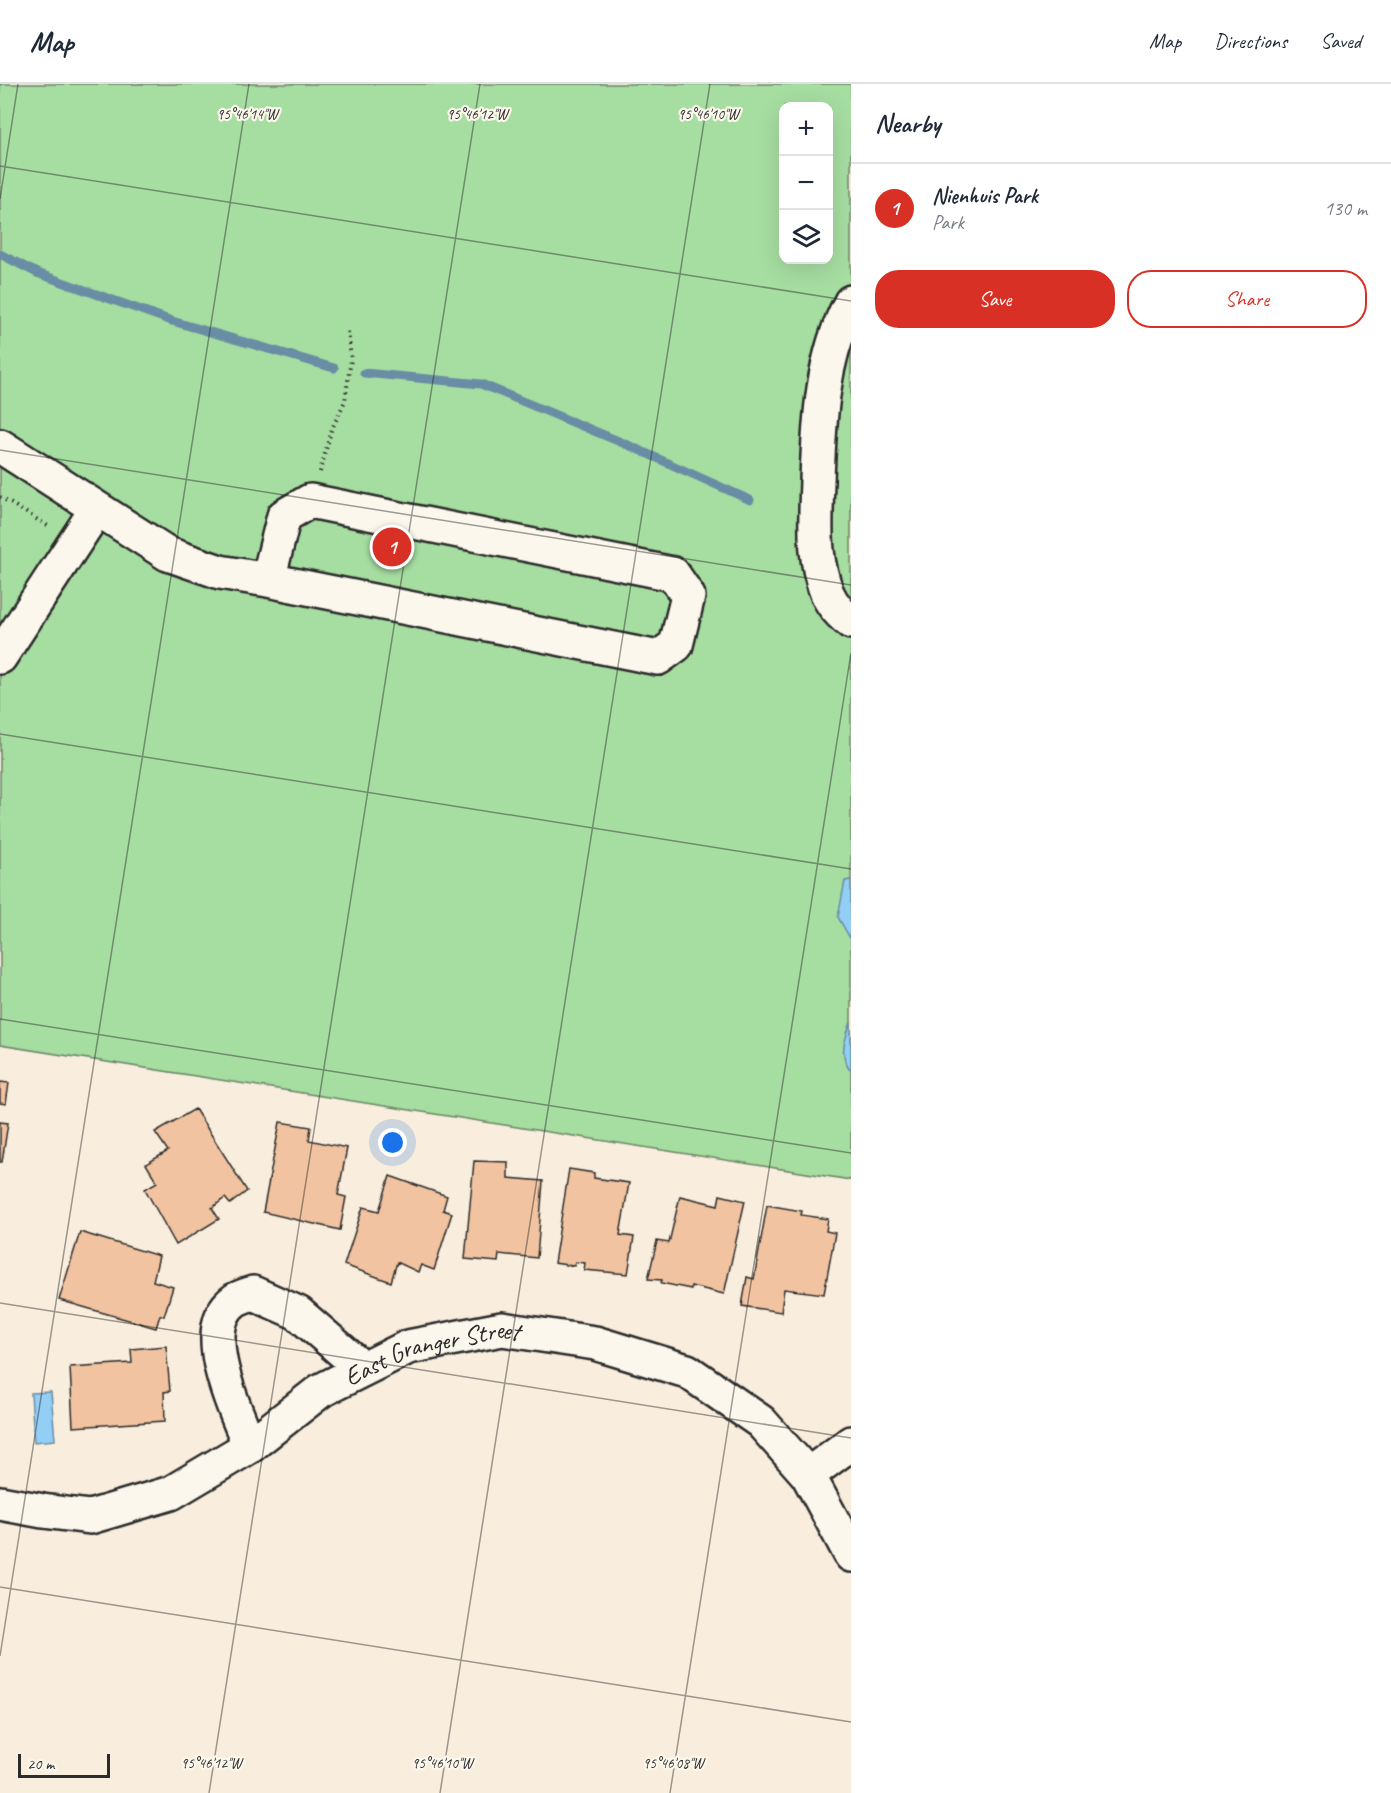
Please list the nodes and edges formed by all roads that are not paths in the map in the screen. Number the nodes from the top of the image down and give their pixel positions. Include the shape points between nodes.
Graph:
1 (851, 302) edge
2 (0, 447) edge
3 (96, 510) junction
4 (268, 580) junction
5 (851, 622) edge
6 (0, 657) edge
7 (363, 1369) junction
8 (851, 1443) edge
9 (250, 1446) junction
10 (808, 1475) junction
11 (0, 1503) edge
12 (851, 1555) edge

1 - 5 street via 827,370 816,517 823,583 830,601
2 - 3 street
3 - 4 street via 168,554 220,572
3 - 6 street
4 - 4 street via 658,658 676,645 688,596 673,574 310,501 284,516
7 - 9 street, East Granger Street via 320,1391
7 - 9 street via 298,1313 253,1293 236,1299 219,1325 219,1347 226,1388
7 - 10 street, East Granger Street via 408,1347 502,1329 595,1343 687,1371 762,1422
8 - 10 street
9 - 11 street, East Granger Street via 171,1493 90,1517
10 - 12 street, East Granger Street

